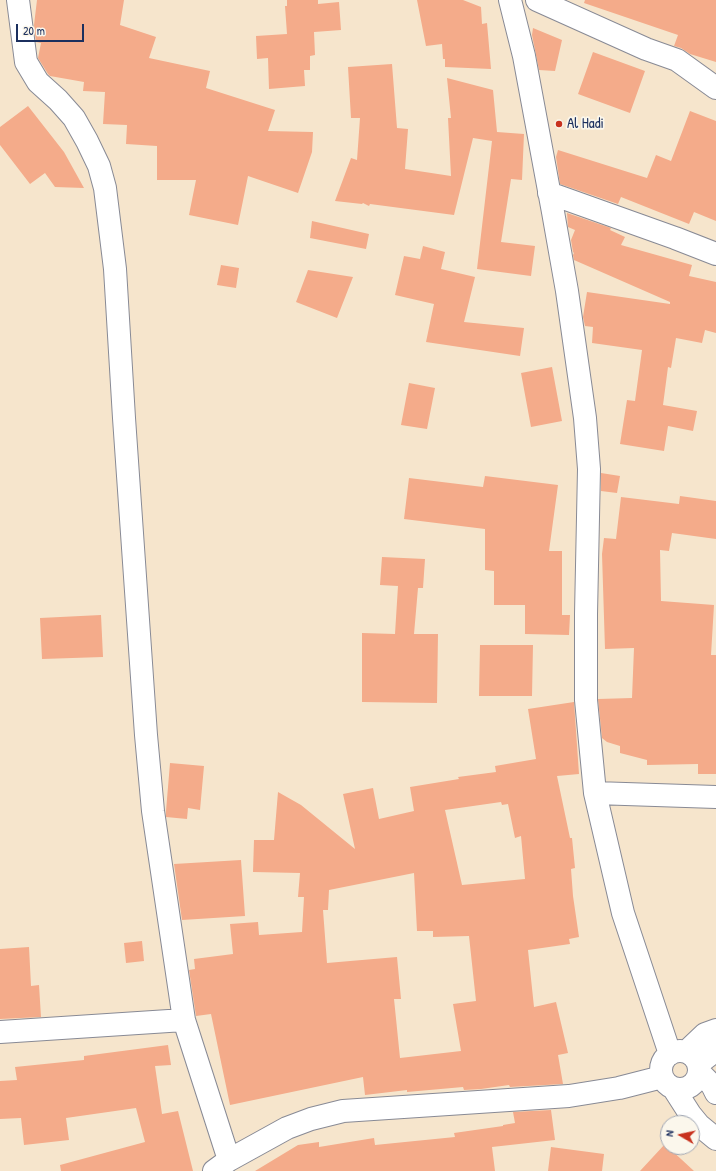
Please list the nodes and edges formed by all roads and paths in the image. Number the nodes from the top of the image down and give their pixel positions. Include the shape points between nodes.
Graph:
1 (18, 0) edge
2 (510, 0) edge
3 (537, 0) edge
4 (716, 88) edge
5 (549, 192) junction
6 (716, 254) edge
7 (595, 793) junction
8 (716, 797) edge
9 (184, 1020) junction
10 (716, 1030) edge
11 (0, 1032) edge
12 (716, 1050) edge
13 (688, 1061) junction
14 (668, 1083) junction
15 (716, 1092) edge
16 (716, 1139) edge
17 (222, 1166) edge

1 - 9 street via 26,62 38,82 74,118 99,166 105,188 115,269 153,811
2 - 5 street via 524,56
3 - 4 street via 646,49 677,60
5 - 6 street
5 - 7 street via 567,291 585,418 589,469 586,700
7 - 8 street
7 - 13 street via 623,913
9 - 11 street
9 - 17 street
10 - 13 street via 705,1034
12 - 13 street via 710,1056
13 - 14 street via 664,1060 661,1068
13 - 14 street via 696,1081 682,1090
13 - 15 street
14 - 16 street via 699,1125
14 - 17 street via 569,1096 344,1112 311,1119 287,1128

